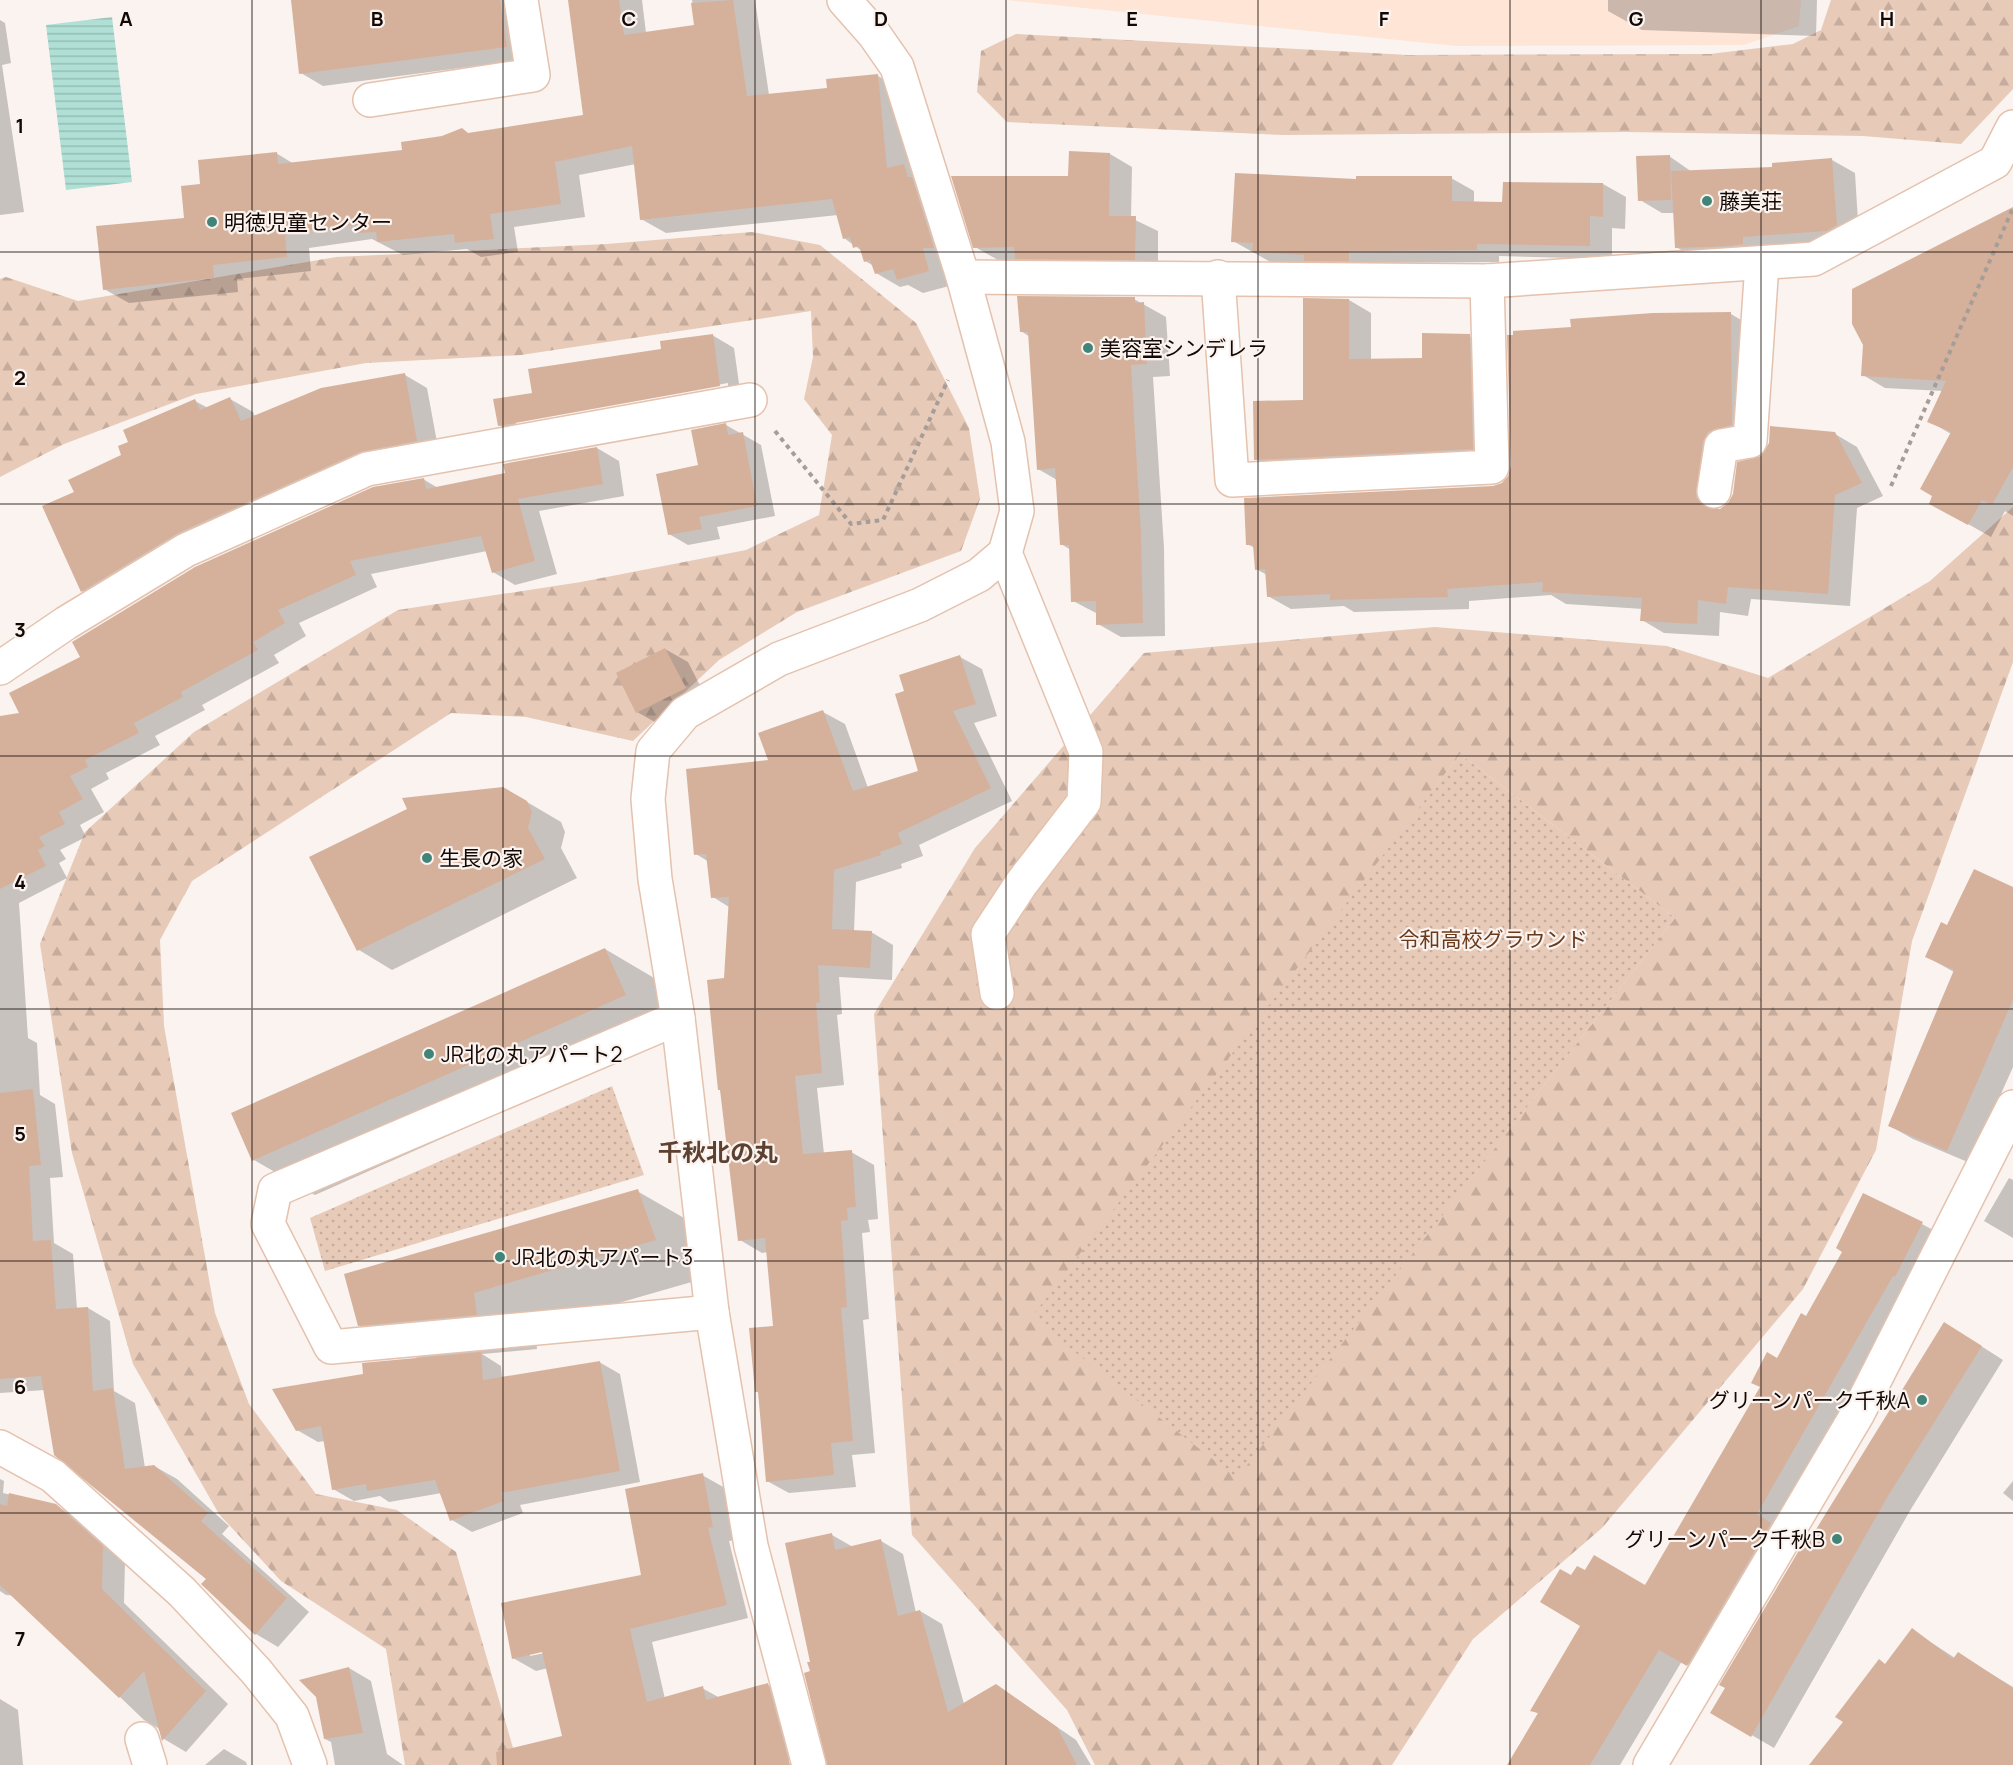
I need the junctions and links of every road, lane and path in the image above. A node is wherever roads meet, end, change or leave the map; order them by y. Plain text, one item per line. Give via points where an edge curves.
1 (521, 0) edge
2 (844, 0) edge
3 (370, 100) dead end
4 (2013, 127) edge
5 (2013, 208) edge
6 (1762, 263) junction
7 (1218, 277) junction
8 (963, 278) junction
9 (1488, 281) junction
10 (949, 379) dead end
11 (750, 400) joint
12 (1891, 486) dead end
13 (1714, 491) dead end
14 (1005, 553) junction
15 (0, 668) edge
16 (998, 993) dead end
17 (678, 1018) junction
18 (2013, 1107) edge
19 (712, 1312) junction
20 (0, 1447) edge
21 (310, 1765) edge
22 (809, 1765) edge
23 (1650, 1765) edge

1 - 3 street via 533,75
2 - 8 street via 897,67
4 - 6 street via 1995,162 1814,259
5 - 12 path
6 - 9 street
6 - 13 street via 1750,441 1721,447
7 - 8 street
7 - 9 street
7 - 9 street via 1232,480 1492,467
8 - 14 street via 1008,442 1017,511
10 - 11 path via 883,520 851,524
11 - 15 street via 367,469 186,550
14 - 16 street via 1086,752 1084,802 988,934
14 - 17 street via 980,574 920,605 779,659 728,686 685,713 653,751 648,799 655,879
17 - 19 street
17 - 19 street via 275,1190 268,1224 331,1347
18 - 23 street via 1858,1413
19 - 22 street via 751,1545
20 - 21 street via 53,1476 182,1592 292,1716

